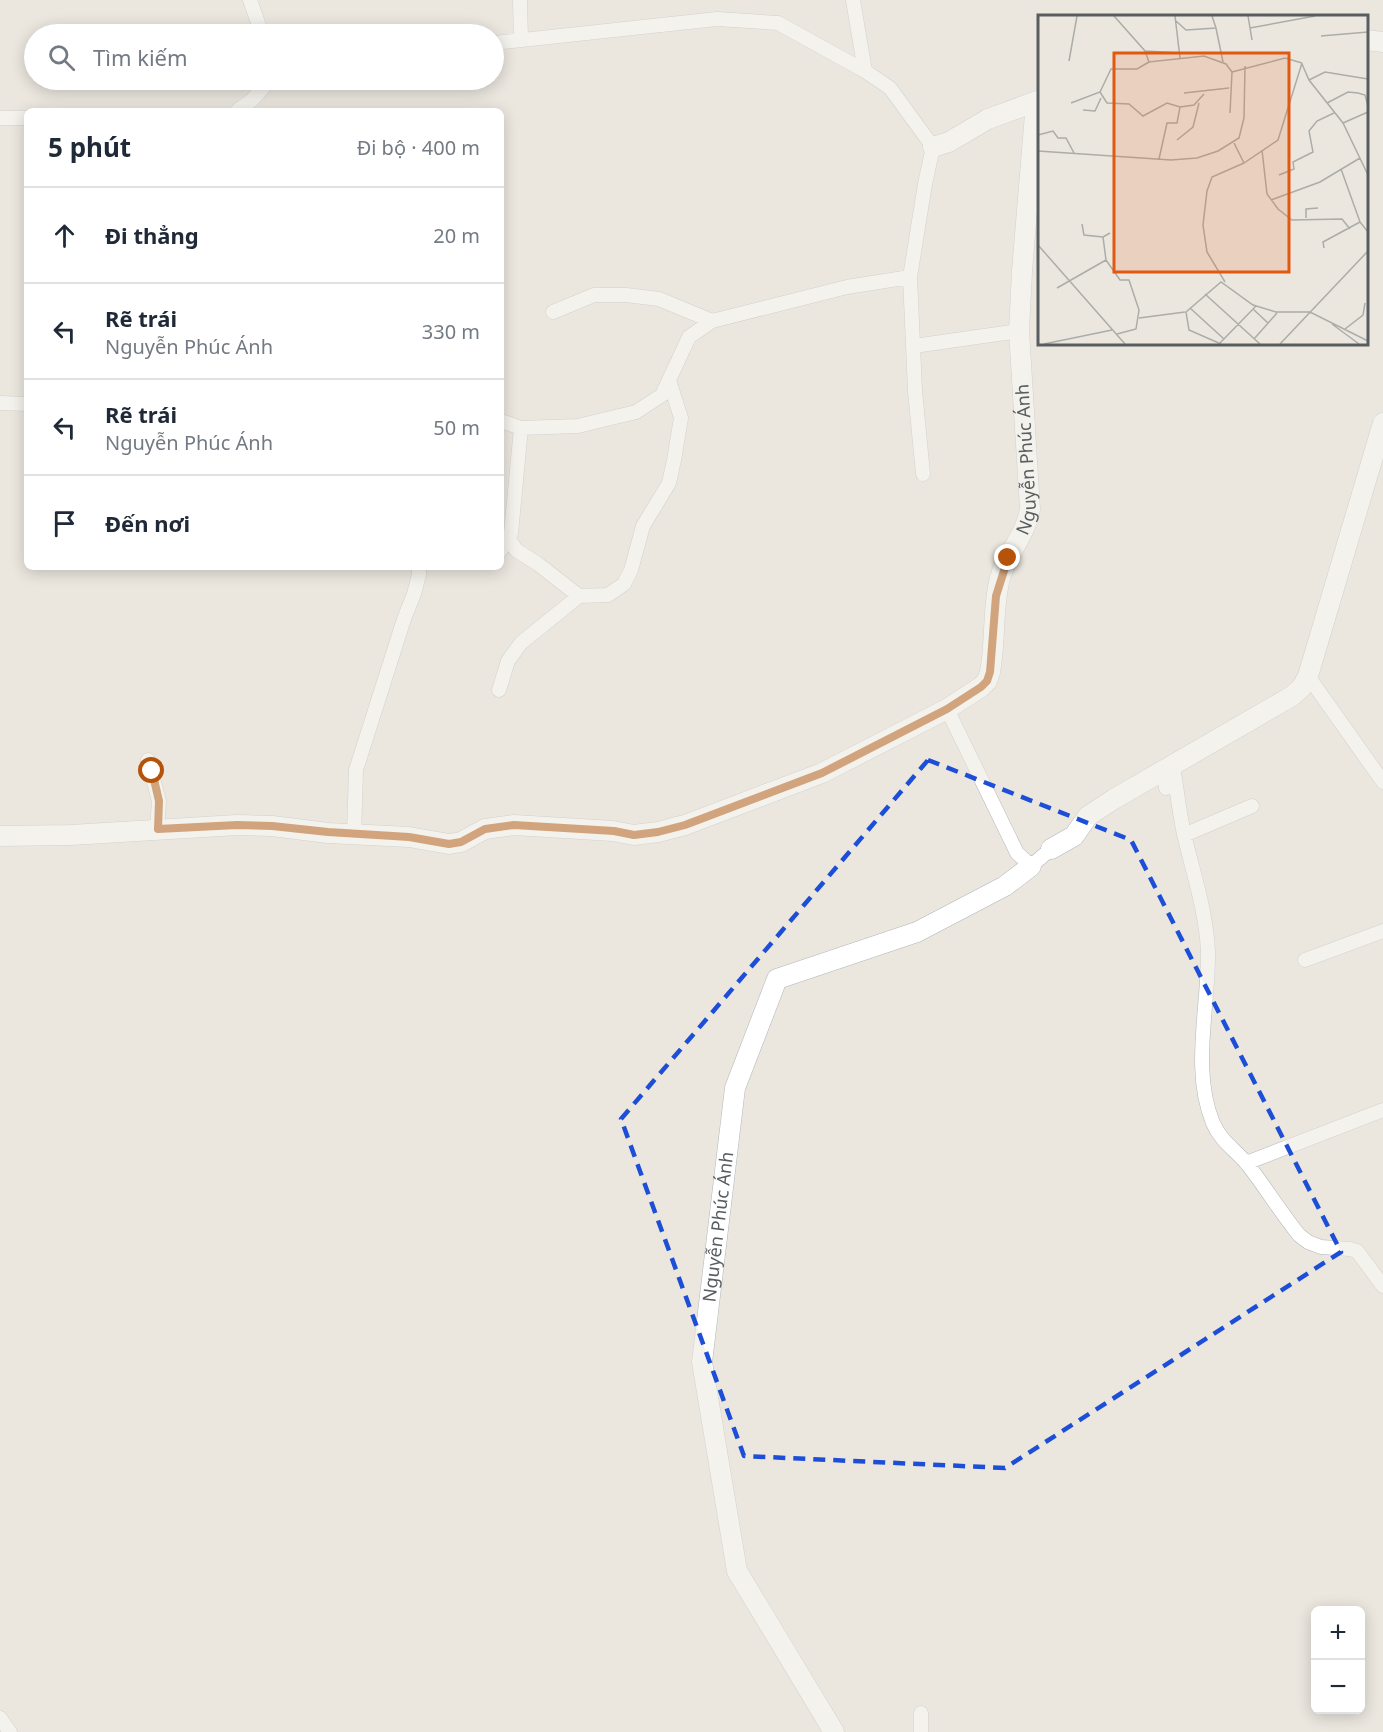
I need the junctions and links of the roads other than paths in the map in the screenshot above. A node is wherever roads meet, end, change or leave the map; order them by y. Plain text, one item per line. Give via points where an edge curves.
1 (250, 0) edge
2 (519, 0) edge
3 (853, 0) edge
4 (258, 24) edge
5 (520, 40) junction
6 (1368, 40) edge
7 (504, 42) edge
8 (1383, 42) edge
9 (865, 71) junction
10 (261, 90) edge
11 (1038, 101) edge
12 (241, 108) edge
13 (0, 118) edge
14 (24, 118) edge
15 (933, 147) junction
16 (910, 278) junction
17 (553, 312) dead end
18 (712, 321) junction
19 (1019, 331) junction
20 (914, 346) junction
21 (669, 380) junction
22 (0, 403) edge
23 (24, 404) edge
24 (504, 422) edge
25 (1383, 423) edge
26 (520, 428) junction
27 (922, 474) dead end
28 (505, 544) edge
29 (419, 570) edge
30 (579, 596) junction
31 (1308, 676) junction
32 (499, 690) dead end
33 (947, 709) junction
34 (148, 760) dead end
35 (1173, 766) junction
36 (1383, 782) edge
37 (1252, 806) dead end
38 (158, 829) junction
39 (354, 835) junction
40 (1184, 835) junction
41 (0, 836) edge
42 (1051, 849) joint
43 (1031, 866) junction
44 (1383, 931) edge
45 (1305, 960) dead end
46 (1383, 1110) edge
47 (1246, 1163) junction
48 (1383, 1286) edge
49 (921, 1713) dead end
50 (0, 1718) edge
51 (10, 1732) edge
52 (834, 1732) edge
53 (921, 1732) edge

1 - 4 street
2 - 5 street
3 - 9 street
5 - 7 street
5 - 9 street via 717,19 778,23
6 - 8 street
9 - 15 street via 890,88
10 - 12 street
11 - 15 street, Nguyễn Phúc Ánh via 988,119
11 - 19 street, Nguyễn Phúc Ánh
13 - 14 street
15 - 16 street
16 - 18 street via 847,287
16 - 20 street
17 - 18 street via 594,295 626,295 659,299
18 - 21 street via 689,337
19 - 20 street
19 - 33 street, Nguyễn Phúc Ánh via 1029,520 1001,575 987,681
20 - 27 street
21 - 26 street via 662,395 636,412 578,426
21 - 30 street via 681,418 669,483 643,526 624,584 608,595
22 - 23 street
24 - 26 street
25 - 31 street
26 - 28 street via 511,533
28 - 30 street
29 - 39 street via 356,770
30 - 32 street via 521,643 508,661
31 - 35 street via 1292,696
31 - 36 street
33 - 39 street, Nguyễn Phúc Ánh via 822,773 658,832 634,835 514,825 485,829 449,844 409,837
33 - 43 street via 1017,853
34 - 38 street via 159,801
35 - 40 street
35 - 42 street via 1088,816 1074,836
37 - 40 street
38 - 39 street, Nguyễn Phúc Ánh via 272,826
38 - 41 street, Nguyễn Phúc Ánh
40 - 47 street via 1202,904 1208,952 1205,1095 1221,1138
42 - 43 street
43 - 52 street, Nguyễn Phúc Ánh via 1005,886 917,932 777,979 735,1088 702,1362 737,1571
44 - 45 street
46 - 47 street
47 - 48 street via 1299,1235 1321,1247 1357,1251
49 - 53 street
50 - 51 street

